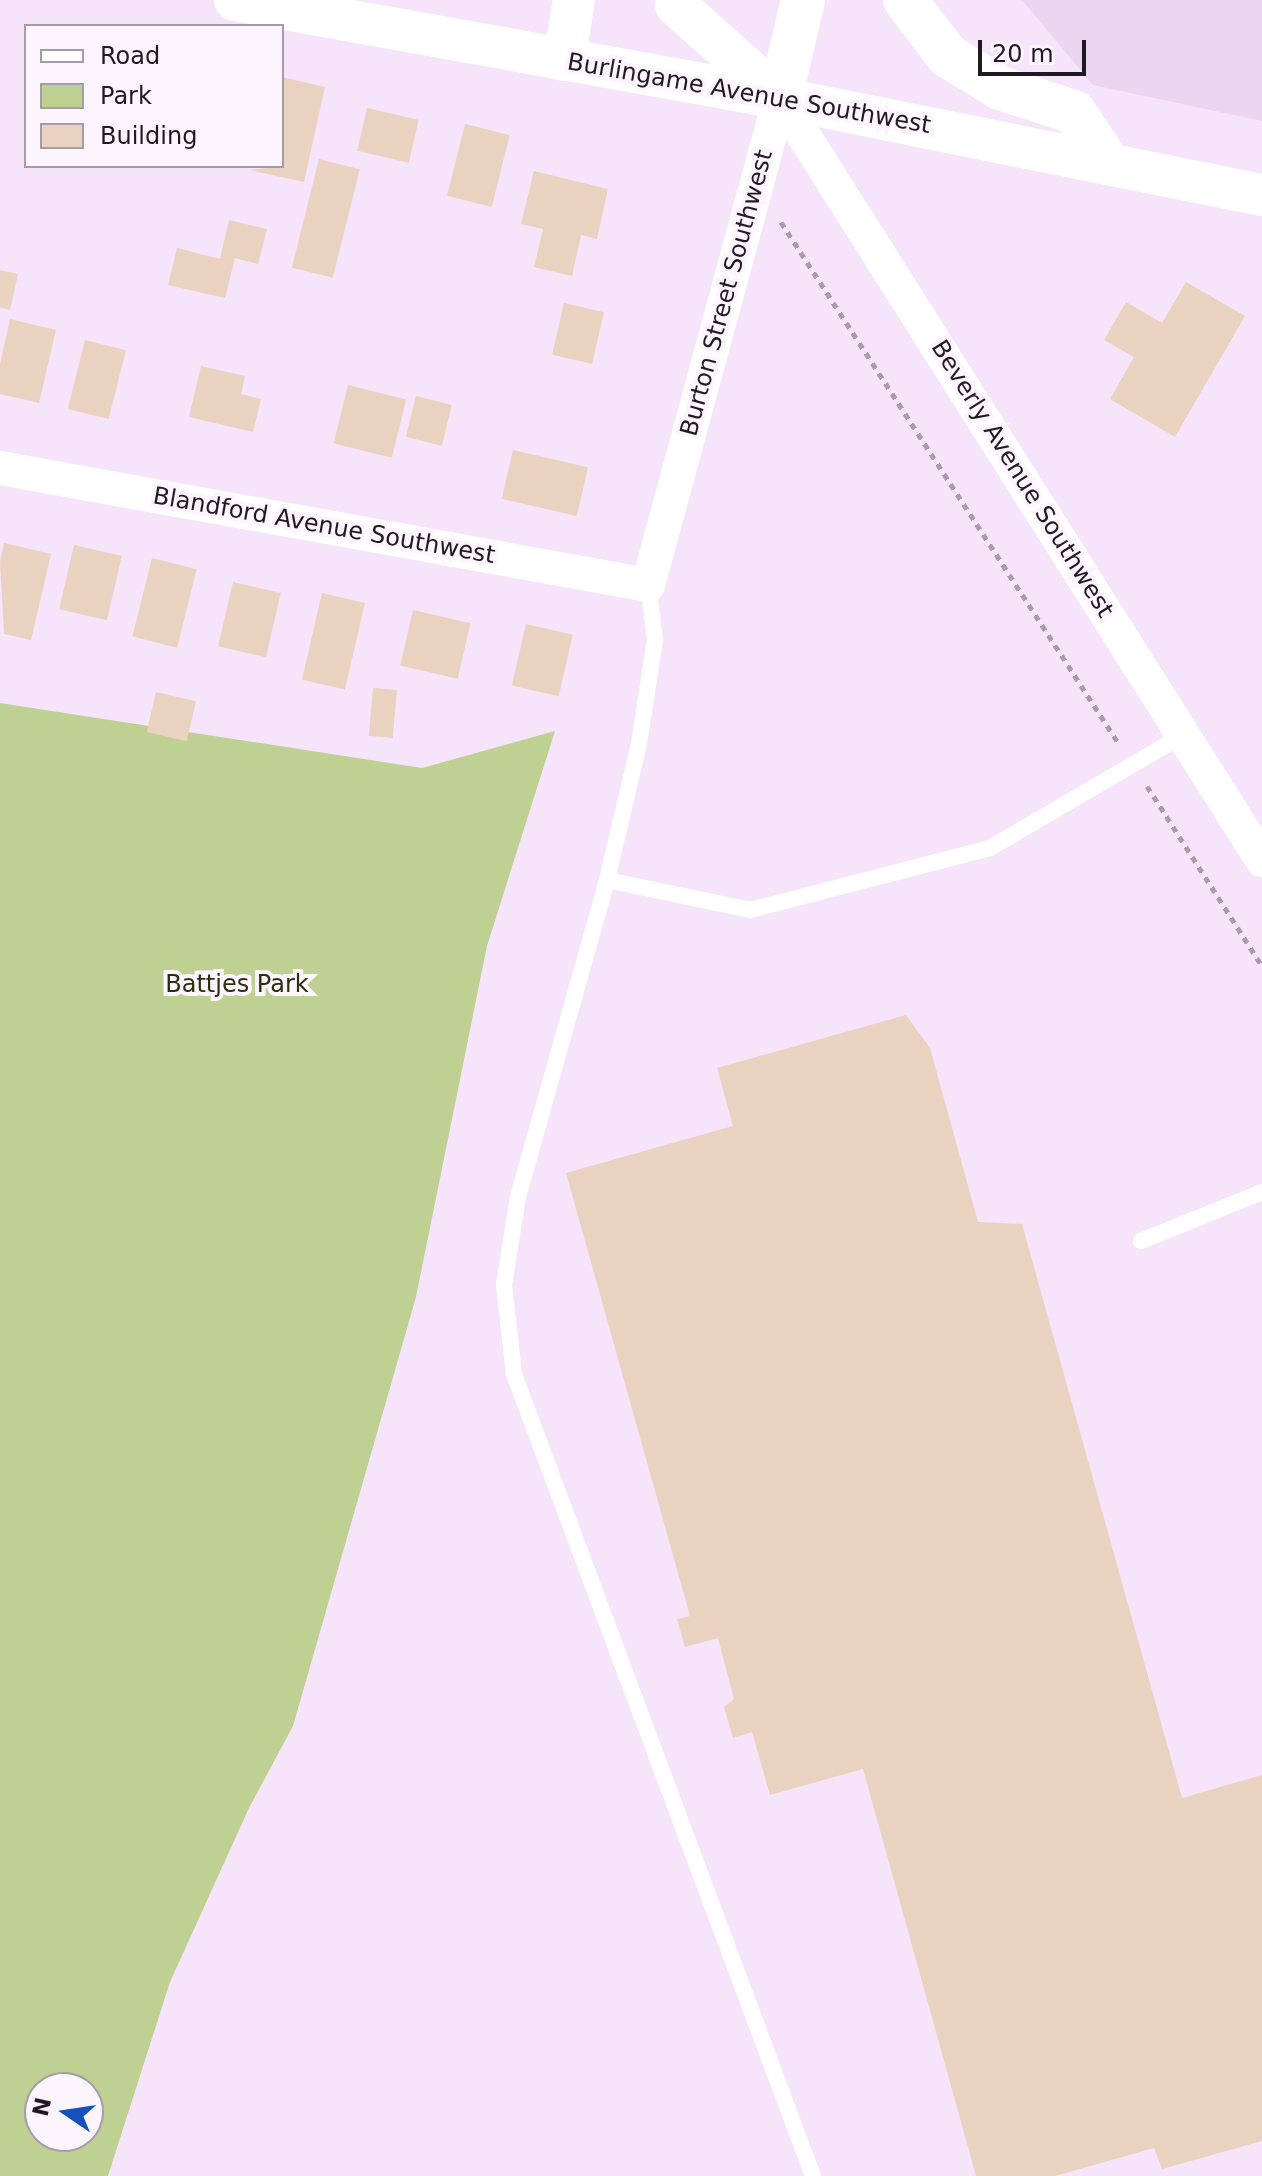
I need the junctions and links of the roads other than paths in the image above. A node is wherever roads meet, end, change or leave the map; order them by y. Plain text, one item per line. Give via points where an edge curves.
1 (235, 0) edge
2 (574, 0) edge
3 (803, 0) edge
4 (905, 0) edge
5 (676, 3) edge
6 (564, 60) junction
7 (663, 79) junction
8 (780, 98) junction
9 (1108, 163) junction
10 (1262, 195) edge
11 (0, 468) edge
12 (648, 585) junction
13 (1183, 735) junction
14 (1260, 851) edge
15 (607, 880) junction
16 (1262, 1192) edge
17 (1141, 1241) dead end
18 (813, 2176) edge

1 - 6 street, Burlingame Avenue Southwest
2 - 6 street
3 - 8 main road, Burton Street Southwest
4 - 9 main road via 948,56 1000,88 1074,112
5 - 7 street
5 - 8 street
6 - 7 street, Burlingame Avenue Southwest
7 - 8 street, Burlingame Avenue Southwest
8 - 9 street, Burlingame Avenue Southwest
8 - 12 street, Burton Street Southwest
8 - 13 street, Beverly Avenue Southwest
9 - 10 street, Burlingame Avenue Southwest
11 - 12 street, Blandford Avenue Southwest
12 - 15 lane via 655,639 639,744
13 - 14 street, Beverly Avenue Southwest
13 - 15 lane via 990,848 750,910
15 - 18 lane via 518,1197 504,1285 514,1374
16 - 17 lane

